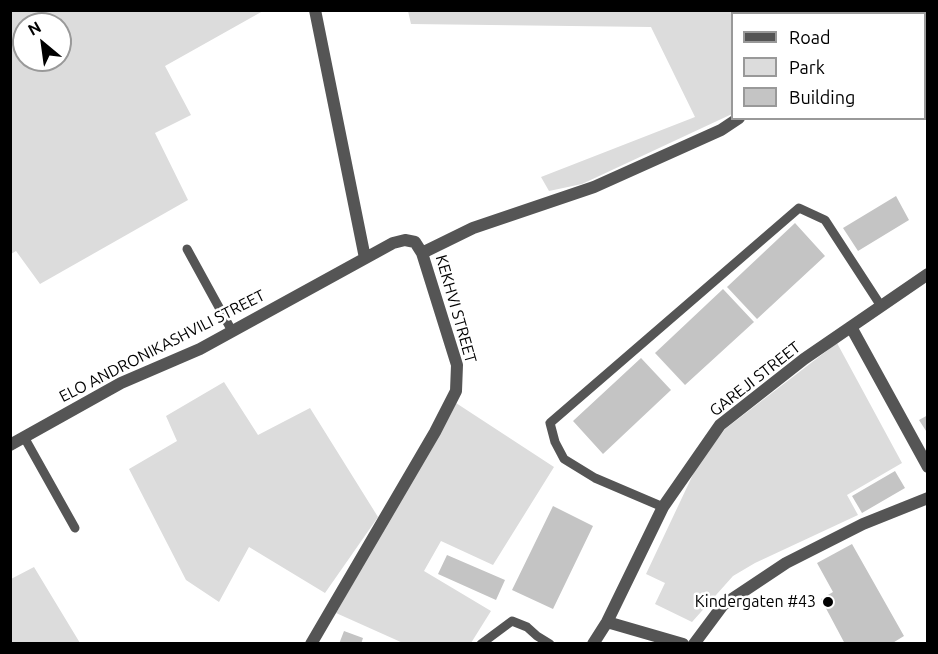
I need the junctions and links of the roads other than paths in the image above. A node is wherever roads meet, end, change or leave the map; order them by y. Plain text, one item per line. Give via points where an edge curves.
1 (315, 10) edge
2 (736, 120) edge
3 (187, 249) dead end
4 (422, 253) junction
5 (365, 258) junction
6 (927, 274) edge
7 (881, 306) junction
8 (851, 327) junction
9 (232, 331) junction
10 (24, 437) junction
11 (10, 445) edge
12 (927, 467) edge
13 (927, 498) edge
14 (663, 507) junction
15 (75, 528) dead end
16 (607, 622) junction
17 (311, 644) edge
18 (482, 644) edge
19 (550, 644) edge
20 (593, 644) edge
21 (683, 644) edge
22 (694, 644) edge

1 - 5 street
2 - 4 street, KEKHVI STREET via 722,130 594,186 473,228
3 - 9 lane
4 - 5 street, ELO ANDRONIKASHVILI STREET via 415,242 405,240
4 - 17 street, KEKHVI STREET via 457,365 456,391
5 - 9 street, ELO ANDRONIKASHVILI STREET
6 - 7 street, GAREJI STREET
7 - 8 street, GAREJI STREET
7 - 14 lane via 825,220 799,208 550,423 564,459 595,478
8 - 12 street
8 - 14 street, GAREJI STREET via 720,425
9 - 10 street, ELO ANDRONIKASHVILI STREET via 121,383
10 - 11 street, ELO ANDRONIKASHVILI STREET
10 - 15 lane
13 - 22 street via 863,524 786,563 723,605
14 - 16 street, GAREJI STREET
16 - 20 street, GAREJI STREET
16 - 21 street
18 - 19 lane via 512,621

